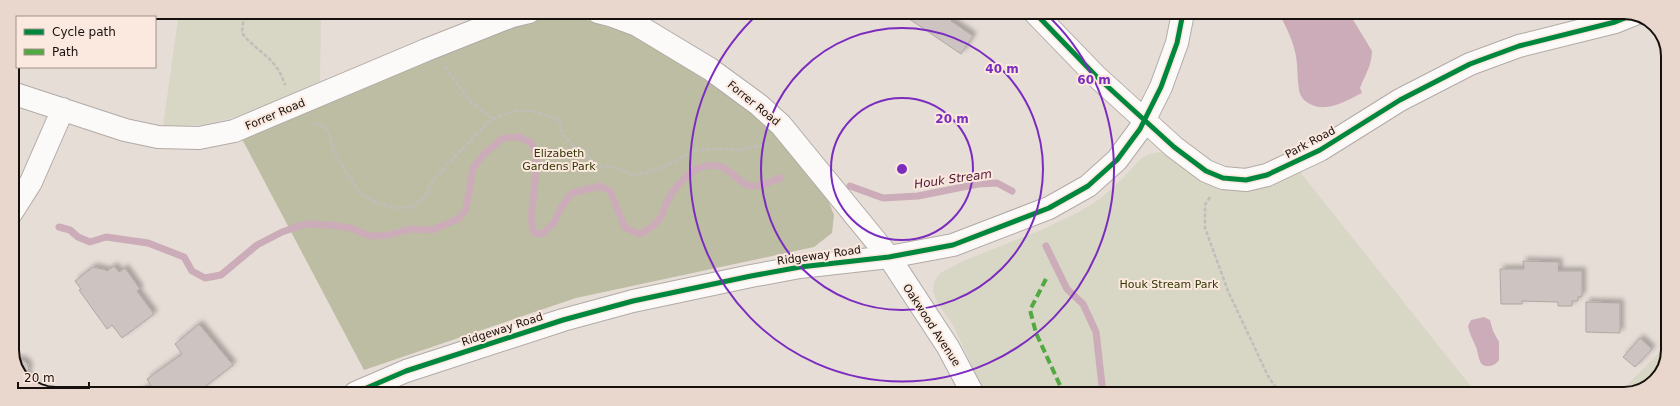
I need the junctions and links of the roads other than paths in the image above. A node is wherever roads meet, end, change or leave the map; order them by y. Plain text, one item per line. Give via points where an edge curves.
1 (504, 19) edge
2 (621, 19) edge
3 (1041, 19) edge
4 (1182, 19) edge
5 (1622, 19) edge
6 (19, 95) edge
7 (63, 109) junction
8 (1145, 120) junction
9 (19, 201) edge
10 (889, 257) junction
11 (369, 387) edge
12 (969, 387) edge

1 - 7 street, Forrer Road via 234,131 199,138 158,137 125,130
2 - 10 street, Forrer Road via 637,25 710,69 759,105 793,139
3 - 8 street, Park Road via 1096,76
4 - 8 street, Ridgeway Road via 1177,43
5 - 8 street, Park Road via 1519,46 1470,64 1400,100 1320,150 1267,175 1246,180 1223,178 1206,171 1174,147
6 - 7 street, Forrer Road
7 - 9 street via 31,182
8 - 10 street, Ridgeway Road via 1140,130 1111,165 1088,186 1049,208 953,245
10 - 11 street, Ridgeway Road via 800,267 633,301 563,320 406,371
10 - 12 street, Oakwood Avenue via 948,347

